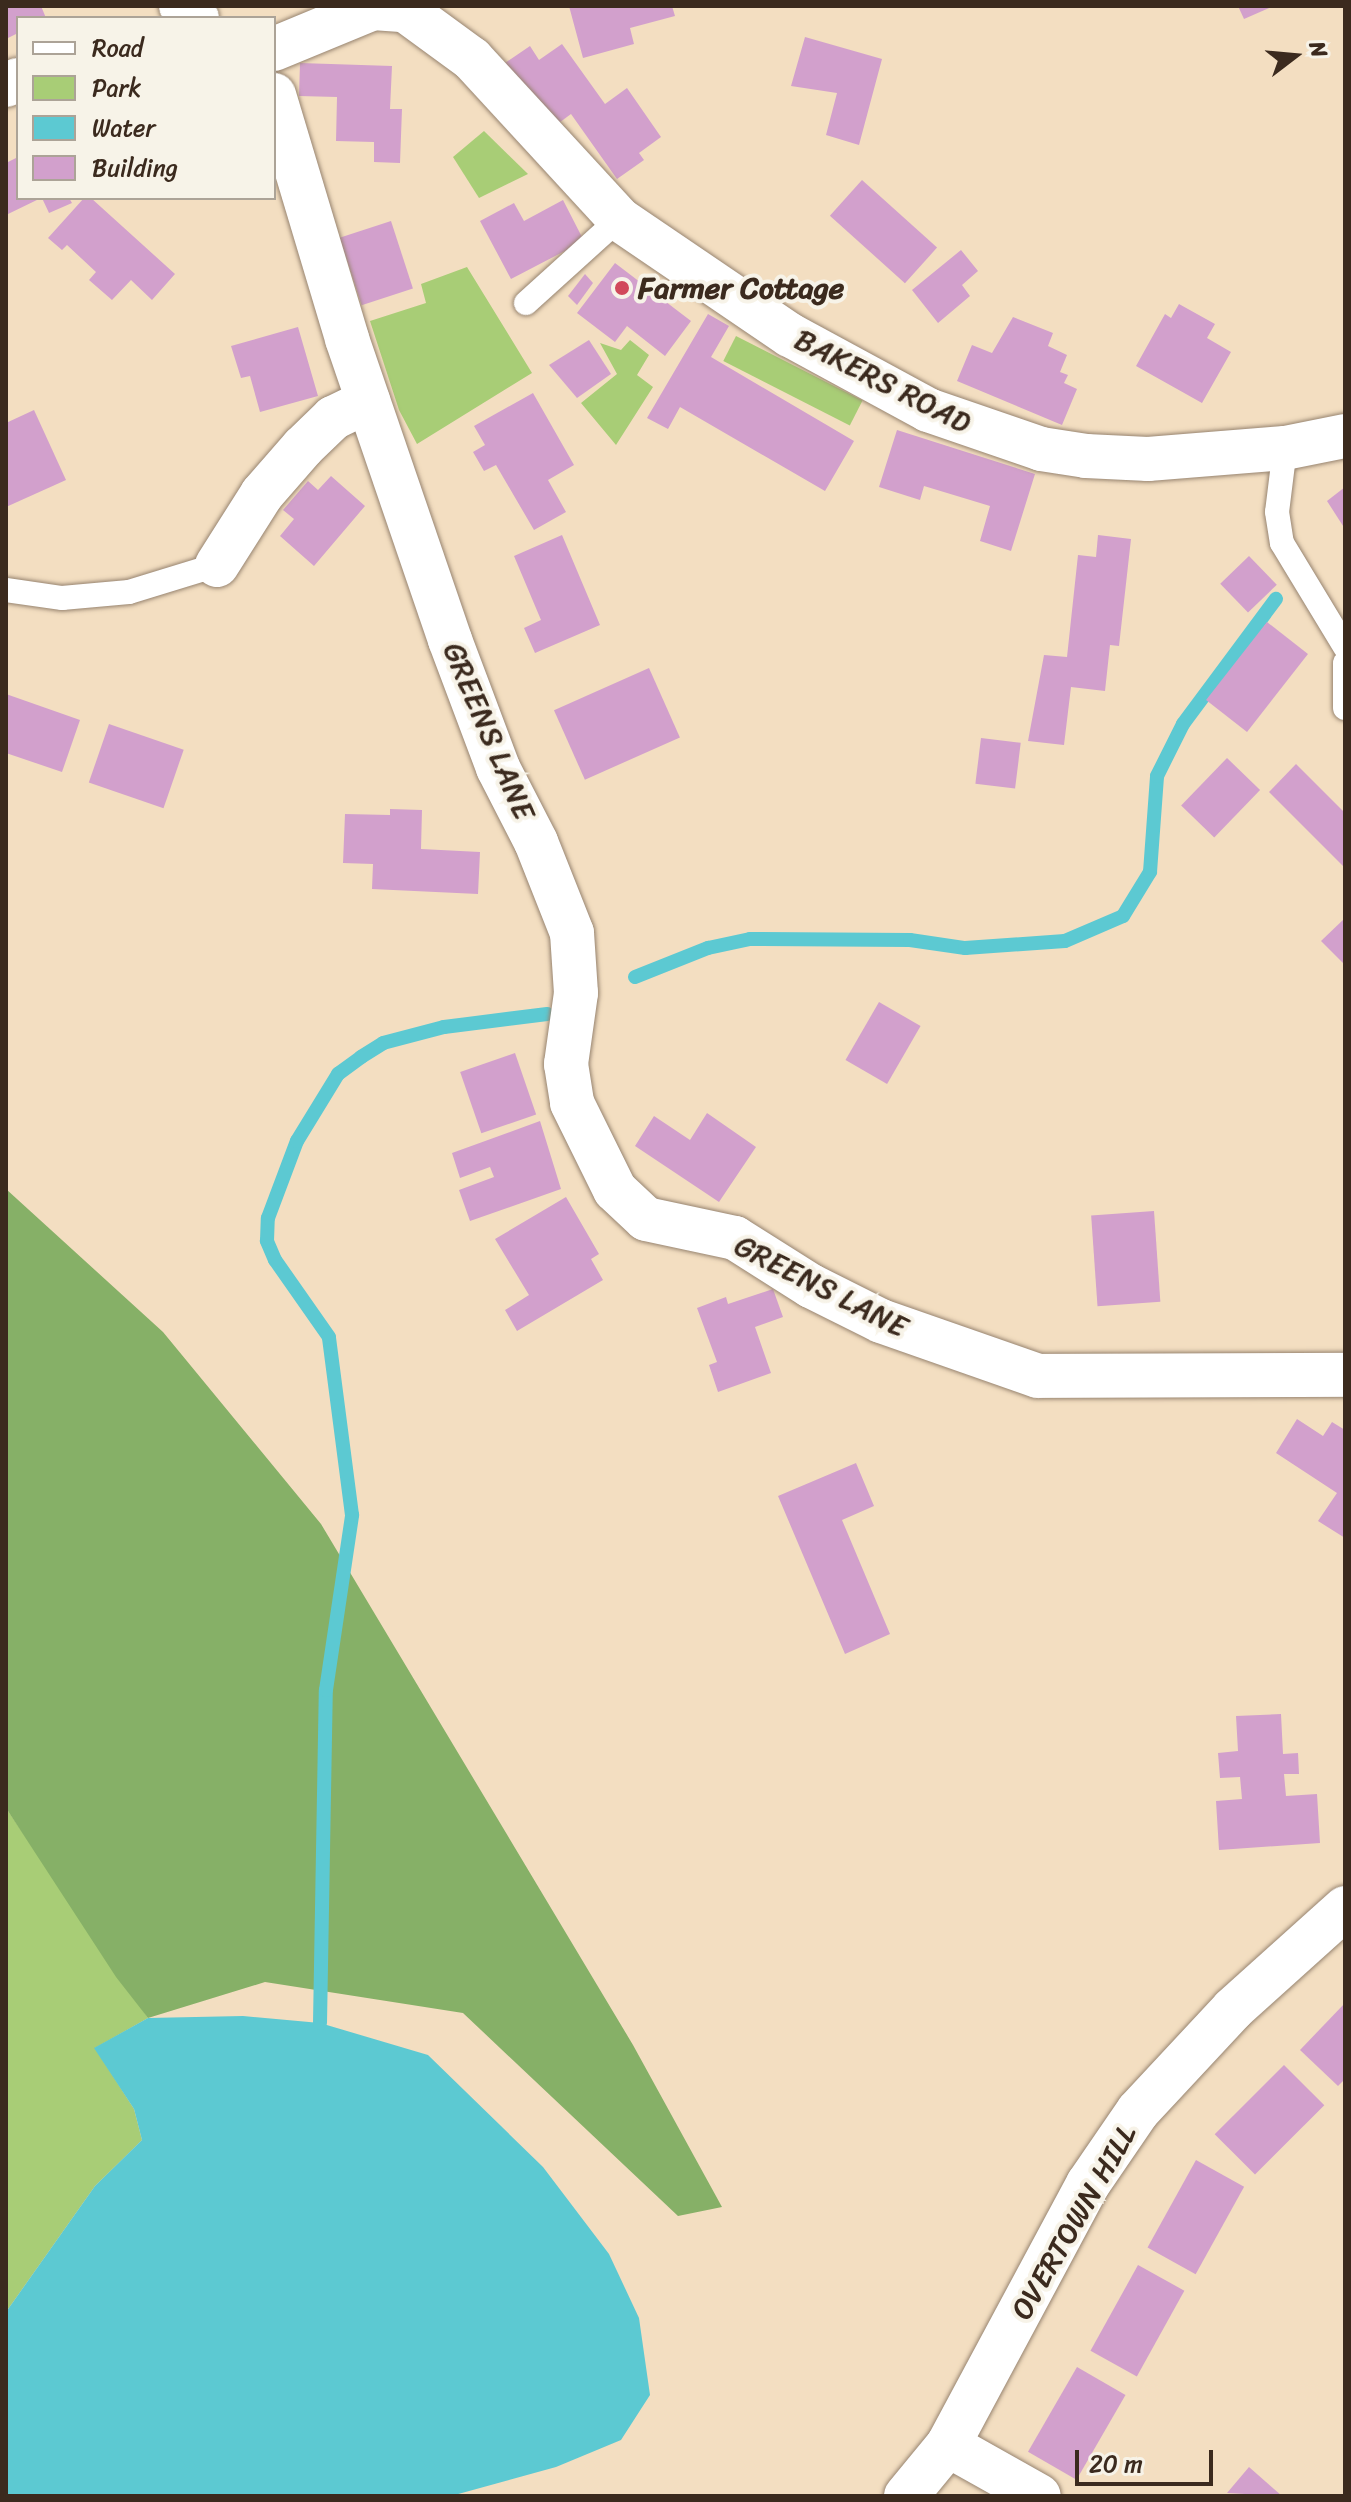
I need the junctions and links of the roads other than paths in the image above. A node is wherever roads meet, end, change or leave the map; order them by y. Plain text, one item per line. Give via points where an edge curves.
1 (416, 11) edge
2 (276, 48) edge
3 (276, 102) edge
4 (619, 219) junction
5 (526, 303) dead end
6 (368, 401) junction
7 (1345, 436) edge
8 (1285, 448) junction
9 (217, 565) joint
10 (6, 590) edge
11 (1345, 647) edge
12 (1345, 663) edge
13 (1345, 708) edge
14 (1345, 1375) edge
15 (1345, 1908) edge
16 (948, 2445) junction
17 (906, 2496) edge
18 (1039, 2496) edge

1 - 2 street via 373,8
1 - 4 street, BAKERS ROAD via 472,59
3 - 6 street, GREENS LANE
4 - 5 lane
4 - 8 street, BAKERS ROAD via 790,335 928,410 987,433 1041,449 1148,459
6 - 9 street via 333,418 303,447 262,494
6 - 14 street, GREENS LANE via 498,768 536,842 572,933 576,993 566,1064 572,1103 615,1190 646,1219 735,1238 811,1286 881,1321 1038,1376
7 - 8 street, BAKERS ROAD
8 - 11 lane via 1277,512 1282,543
9 - 10 lane via 129,592 62,598
12 - 13 lane
15 - 16 street, OVERTOWN HILL via 1233,2009 1138,2111 1088,2184
16 - 17 street, OVERTOWN HILL
16 - 18 street

